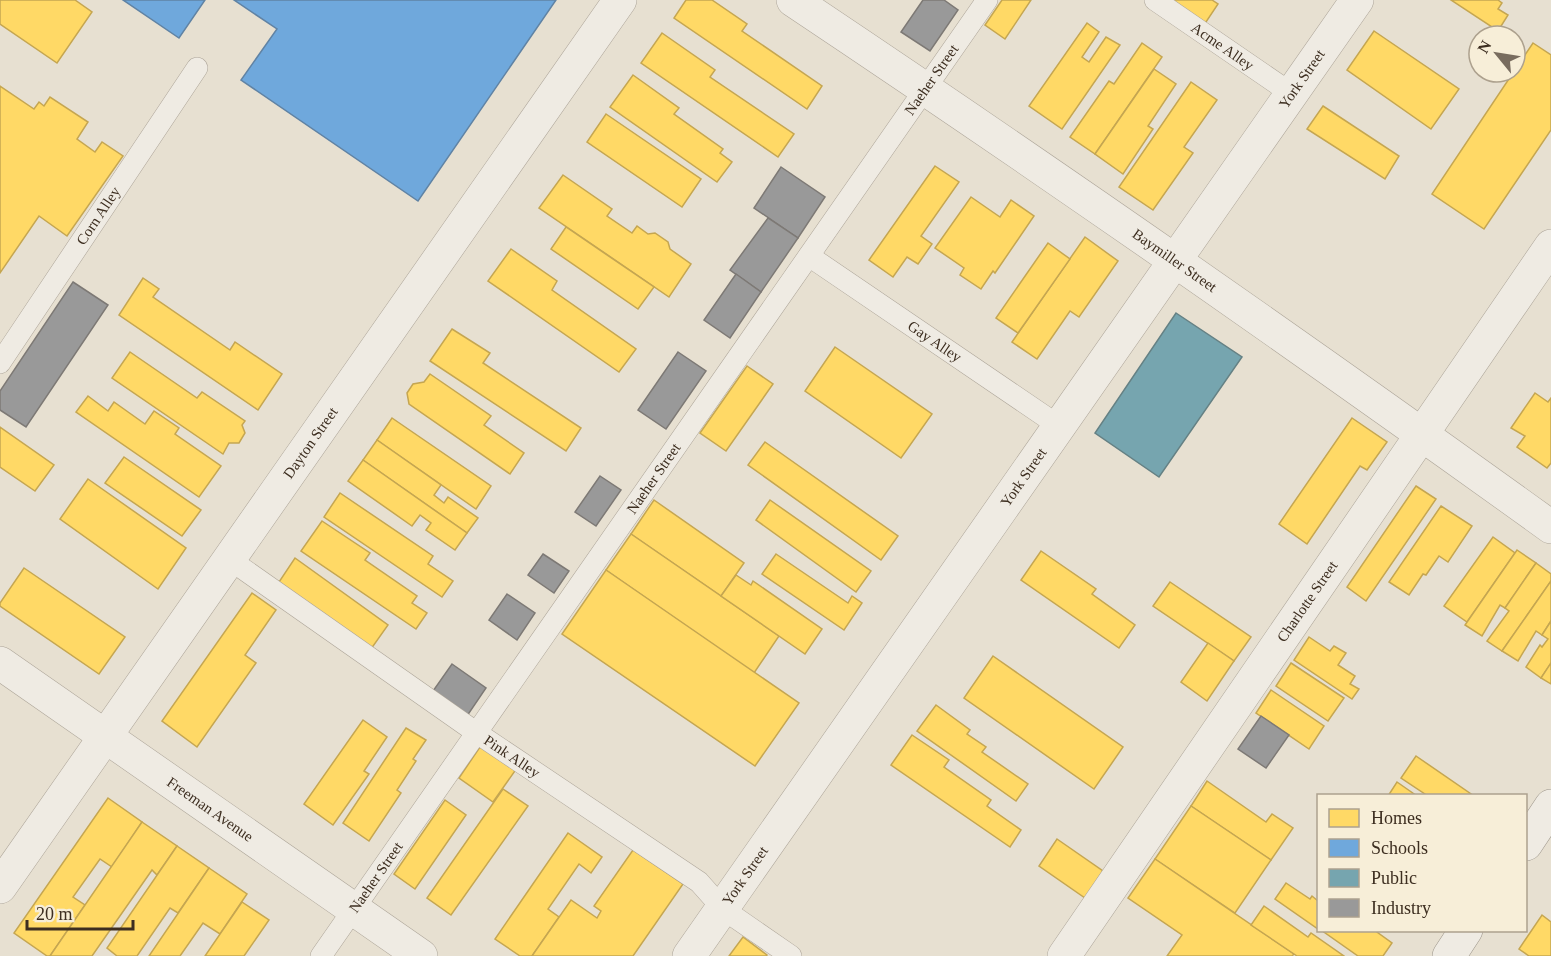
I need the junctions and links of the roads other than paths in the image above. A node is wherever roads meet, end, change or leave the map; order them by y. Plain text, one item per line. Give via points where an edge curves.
1 (620, 0) edge
2 (793, 0) edge
3 (987, 0) edge
4 (1155, 0) edge
5 (1357, 0) edge
6 (197, 68) dead end
7 (926, 89) junction
8 (1292, 94) junction
9 (1551, 246) edge
10 (809, 256) junction
11 (1175, 262) junction
12 (0, 363) edge
13 (1059, 426) junction
14 (1422, 434) junction
15 (1551, 527) edge
16 (230, 559) junction
17 (0, 663) edge
18 (477, 733) junction
19 (107, 737) junction
20 (1551, 806) edge
21 (1527, 842) edge
22 (0, 888) edge
23 (354, 909) junction
24 (723, 909) junction
25 (1465, 932) edge
26 (321, 956) edge
27 (421, 956) edge
28 (689, 956) edge
29 (791, 956) edge
30 (1064, 956) edge
31 (1449, 956) edge

1 - 16 street, Dayton Street
2 - 7 street, Baymiller Street
3 - 7 lane, Naeher Street
4 - 8 lane, Acme Alley
5 - 8 street, York Street
6 - 12 lane, Corn Alley
7 - 10 lane, Naeher Street
7 - 11 street, Baymiller Street
8 - 11 street, York Street
9 - 14 street, Charlotte Street
10 - 13 lane, Gay Alley
10 - 18 lane, Naeher Street
11 - 13 street, York Street
11 - 14 street, Baymiller Street
13 - 24 street, York Street
14 - 15 street, Baymiller Street
14 - 30 street, Charlotte Street
16 - 18 lane, Pink Alley
16 - 19 street, Dayton Street
17 - 19 street, Freeman Avenue
18 - 23 lane, Naeher Street
18 - 24 lane, Pink Alley via 699,882
19 - 22 street, Dayton Street
19 - 23 street, Freeman Avenue
20 - 21 street
23 - 26 lane, Naeher Street
23 - 27 street, Freeman Avenue
24 - 28 street, York Street
24 - 29 lane, Pink Alley
25 - 31 street

